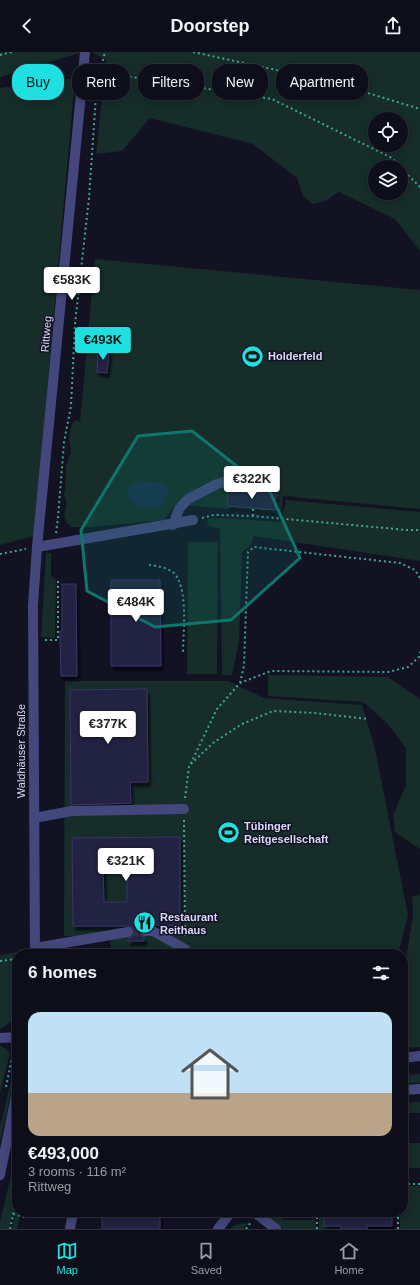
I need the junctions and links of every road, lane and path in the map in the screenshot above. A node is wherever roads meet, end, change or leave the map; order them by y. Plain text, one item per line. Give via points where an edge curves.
1 (12, 52) edge
2 (85, 52) edge
3 (105, 52) edge
4 (192, 52) edge
5 (0, 55) edge
6 (102, 64) edge
7 (130, 77) edge
8 (96, 100) edge
9 (420, 109) edge
10 (394, 160) edge
11 (408, 175) edge
12 (420, 187) edge
13 (266, 483) dead end
14 (253, 508) dead end
15 (253, 516) junction
16 (193, 520) joint
17 (173, 525) junction
18 (420, 530) edge
19 (54, 544) junction
20 (37, 547) junction
21 (0, 554) edge
22 (149, 565) dead end
23 (420, 578) edge
24 (58, 580) dead end
25 (39, 640) dead end
26 (420, 652) edge
27 (183, 654) dead end
28 (368, 719) dead end
29 (189, 767) dead end
30 (184, 809) dead end
31 (34, 818) junction
32 (145, 931) tunnel mouth
33 (128, 932) tunnel mouth
34 (35, 949) edge
35 (45, 949) edge
36 (185, 949) dead end
37 (12, 960) edge
38 (0, 961) edge
39 (12, 1037) edge
40 (0, 1038) edge
41 (420, 1056) edge
42 (408, 1057) edge
43 (12, 1059) edge
44 (420, 1089) edge
45 (5, 1090) dead end
46 (408, 1090) edge
47 (12, 1116) edge
48 (0, 1175) edge
49 (408, 1184) edge
50 (420, 1184) edge
51 (12, 1217) edge
52 (72, 1217) edge
53 (227, 1217) edge
54 (260, 1217) edge
55 (316, 1217) edge
56 (398, 1217) edge
57 (10, 1229) edge
58 (70, 1229) edge
59 (218, 1229) edge
60 (276, 1229) edge
61 (318, 1229) edge
62 (398, 1229) edge

1 - 5 path
2 - 20 street, Rittweg
3 - 6 path
4 - 9 path via 332,82
7 - 10 path via 272,99
8 - 19 path via 89,198 75,324 71,406 64,442
11 - 12 path
13 - 17 street via 227,481 217,484 188,499 179,509
14 - 15 path
15 - 16 path via 214,515
15 - 18 path
16 - 17 street
17 - 19 street
19 - 20 street
20 - 21 path
20 - 31 street, Waldhäuser Straße via 33,605
22 - 27 path via 163,567 176,576 183,604
23 - 26 path via 415,570 400,563 254,547 248,552 244,666 240,683 271,672 388,672 408,667 419,657
24 - 25 path via 58,640
28 - 29 path via 315,712 273,712 242,724 213,743
30 - 31 street via 72,811
31 - 34 street, Waldhäuser Straße
32 - 36 street via 153,931
33 - 35 street
37 - 38 path
39 - 40 street
41 - 42 street
43 - 45 path
44 - 46 street
47 - 48 street
49 - 50 path
51 - 57 path
52 - 58 street
53 - 59 street
54 - 60 street
55 - 61 path
56 - 62 path

